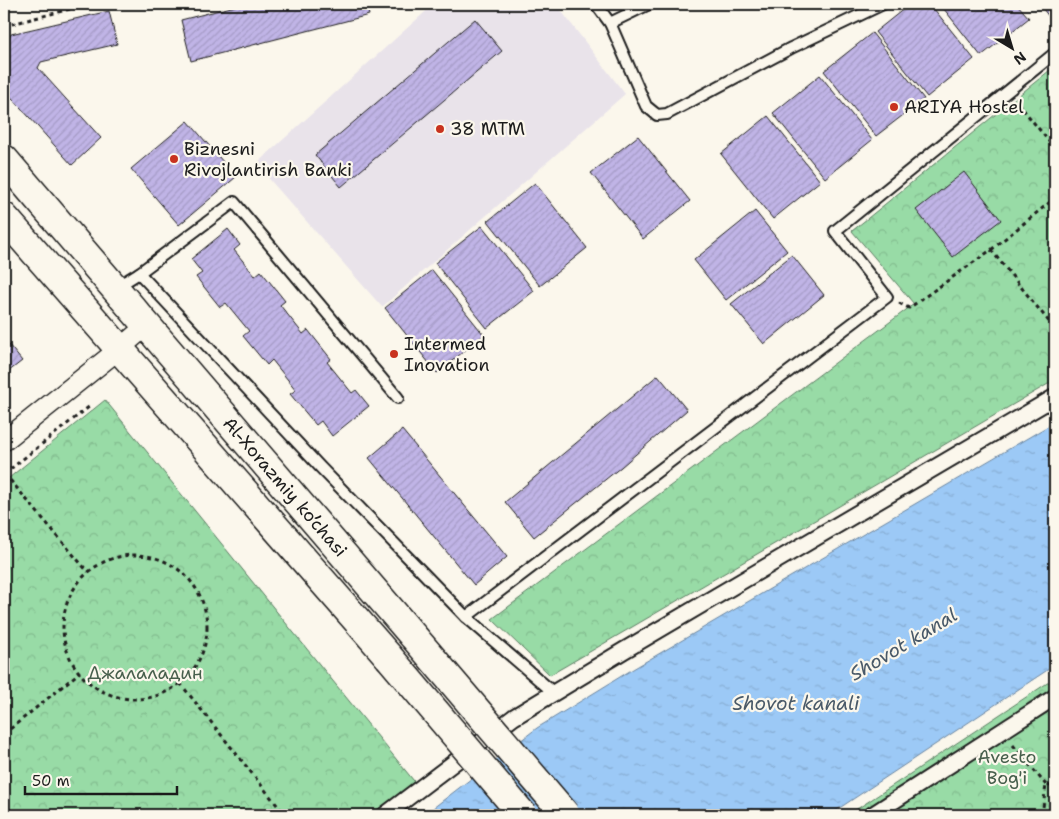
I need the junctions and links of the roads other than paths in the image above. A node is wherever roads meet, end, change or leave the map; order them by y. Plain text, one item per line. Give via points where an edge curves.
1 (596, 4) edge
2 (649, 4) edge
3 (883, 4) edge
4 (610, 23) junction
5 (1055, 54) edge
6 (4, 159) edge
7 (4, 217) edge
8 (139, 273) junction
9 (114, 289) junction
10 (146, 326) junction
11 (118, 350) junction
12 (1055, 397) edge
13 (398, 398) dead end
14 (4, 441) edge
15 (466, 617) junction
16 (554, 693) junction
17 (1055, 698) edge
18 (385, 815) edge
19 (523, 815) edge
20 (566, 815) edge
21 (872, 815) edge

1 - 4 lane
2 - 4 lane
3 - 4 lane via 791,48 667,114 657,115 646,106
5 - 15 lane via 836,231 887,297
6 - 9 main road, Al-Xorazmiy ko’chasi
7 - 11 main road, Al-Xorazmiy ko’chasi
8 - 9 lane
8 - 13 lane via 234,202
8 - 15 lane via 313,460
9 - 10 main road, Al-Xorazmiy ko’chasi
10 - 11 street
10 - 20 main road, Al-Xorazmiy ko’chasi, bridge
11 - 14 street
11 - 19 main road, Al-Xorazmiy ko’chasi, bridge via 389,657
12 - 16 street
15 - 16 lane
16 - 18 street via 514,717
17 - 21 street

